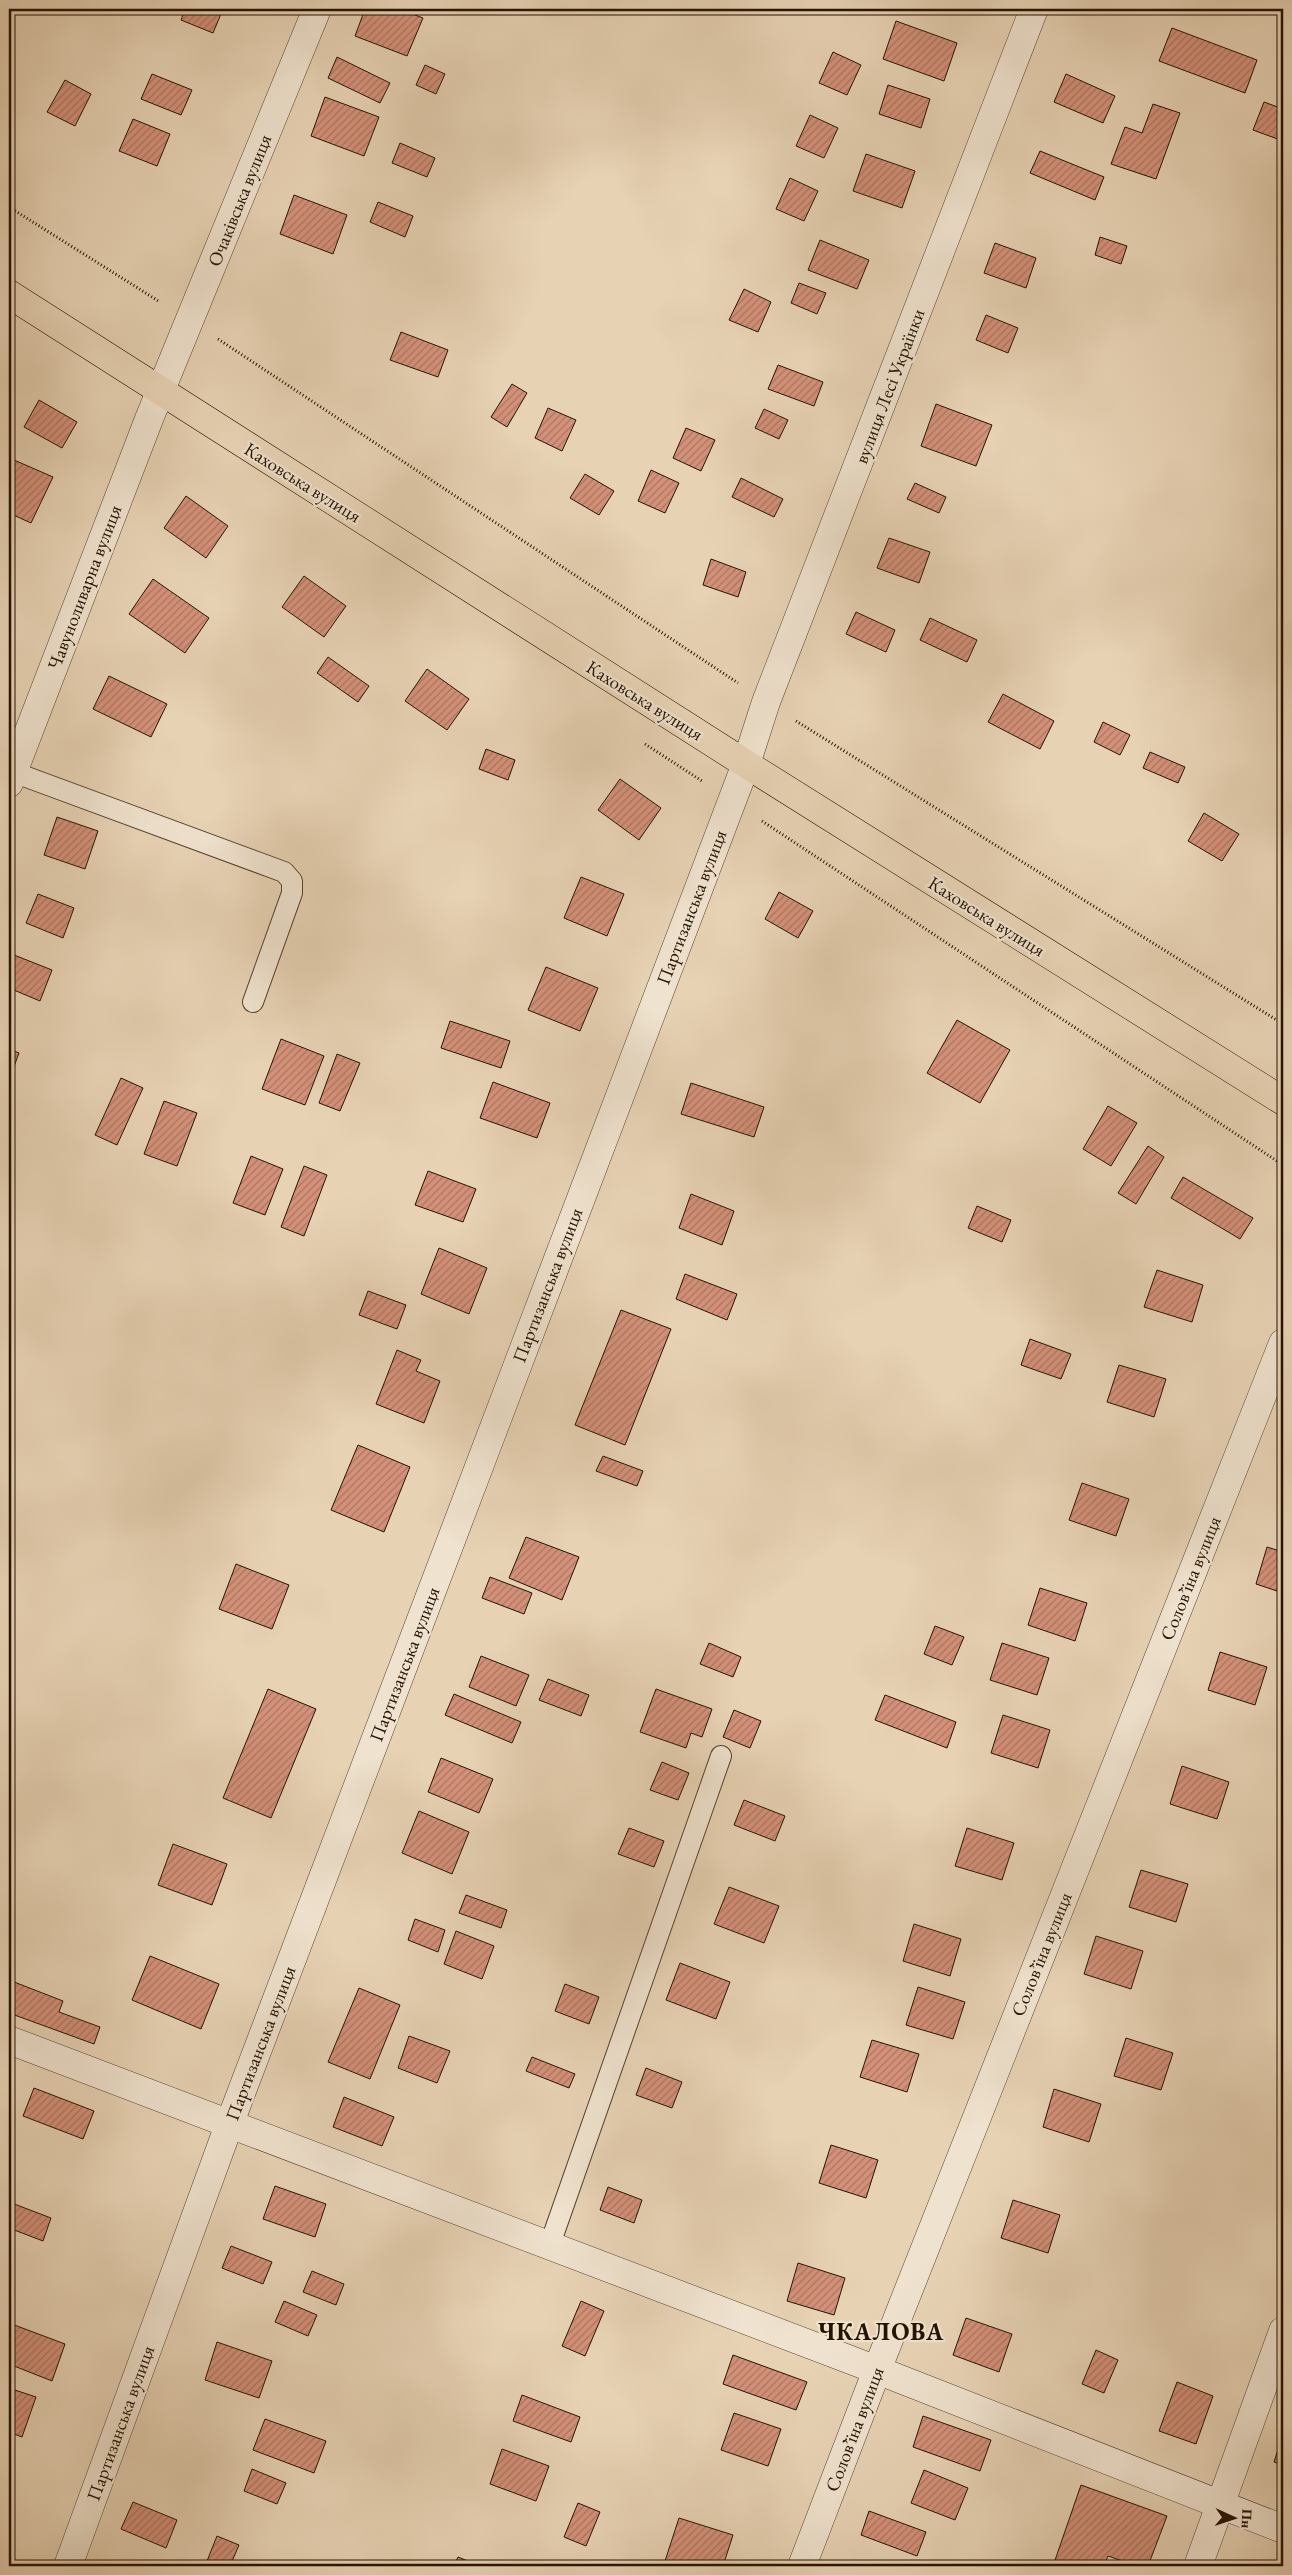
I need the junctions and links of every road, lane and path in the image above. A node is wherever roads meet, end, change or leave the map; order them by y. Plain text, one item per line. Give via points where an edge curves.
1 (316, 9) edge
2 (1034, 9) edge
3 (9, 207) edge
4 (9, 294) edge
5 (190, 320) junction
6 (160, 391) junction
7 (766, 702) junction
8 (640, 740) dead end
9 (746, 764) junction
10 (11, 778) edge
11 (731, 800) junction
12 (252, 1002) dead end
13 (1283, 1024) edge
14 (1283, 1101) edge
15 (1283, 1165) edge
16 (1283, 1344) edge
17 (721, 1756) dead end
18 (9, 2040) edge
19 (229, 2125) junction
20 (549, 2247) junction
21 (1283, 2331) edge
22 (877, 2370) junction
23 (1221, 2506) junction
24 (1283, 2529) edge
25 (68, 2566) edge
26 (802, 2566) edge
27 (1198, 2566) edge

1 - 5 street, Очаківська вулиця
2 - 7 street, вулиця Лесі Українки
3 - 5 path
4 - 6 main road, Каховська вулиця
5 - 6 street, Очаківська вулиця
5 - 7 path
6 - 9 main road, Каховська вулиця
6 - 10 street, Чавуноливарна вулиця
7 - 9 street, вулиця Лесі Українки
7 - 13 path
8 - 11 path
9 - 11 street, Партизанська вулиця
9 - 14 main road, Каховська вулиця
10 - 12 lane via 284,872 292,882 292,893
11 - 15 path
11 - 19 street, Партизанська вулиця
16 - 22 street, Соловʼїна вулиця
17 - 20 lane
18 - 19 street
19 - 20 street
19 - 25 street, Партизанська вулиця
20 - 22 street
21 - 23 street
22 - 23 street
22 - 26 street, Соловʼїна вулиця
23 - 24 street
23 - 27 street

